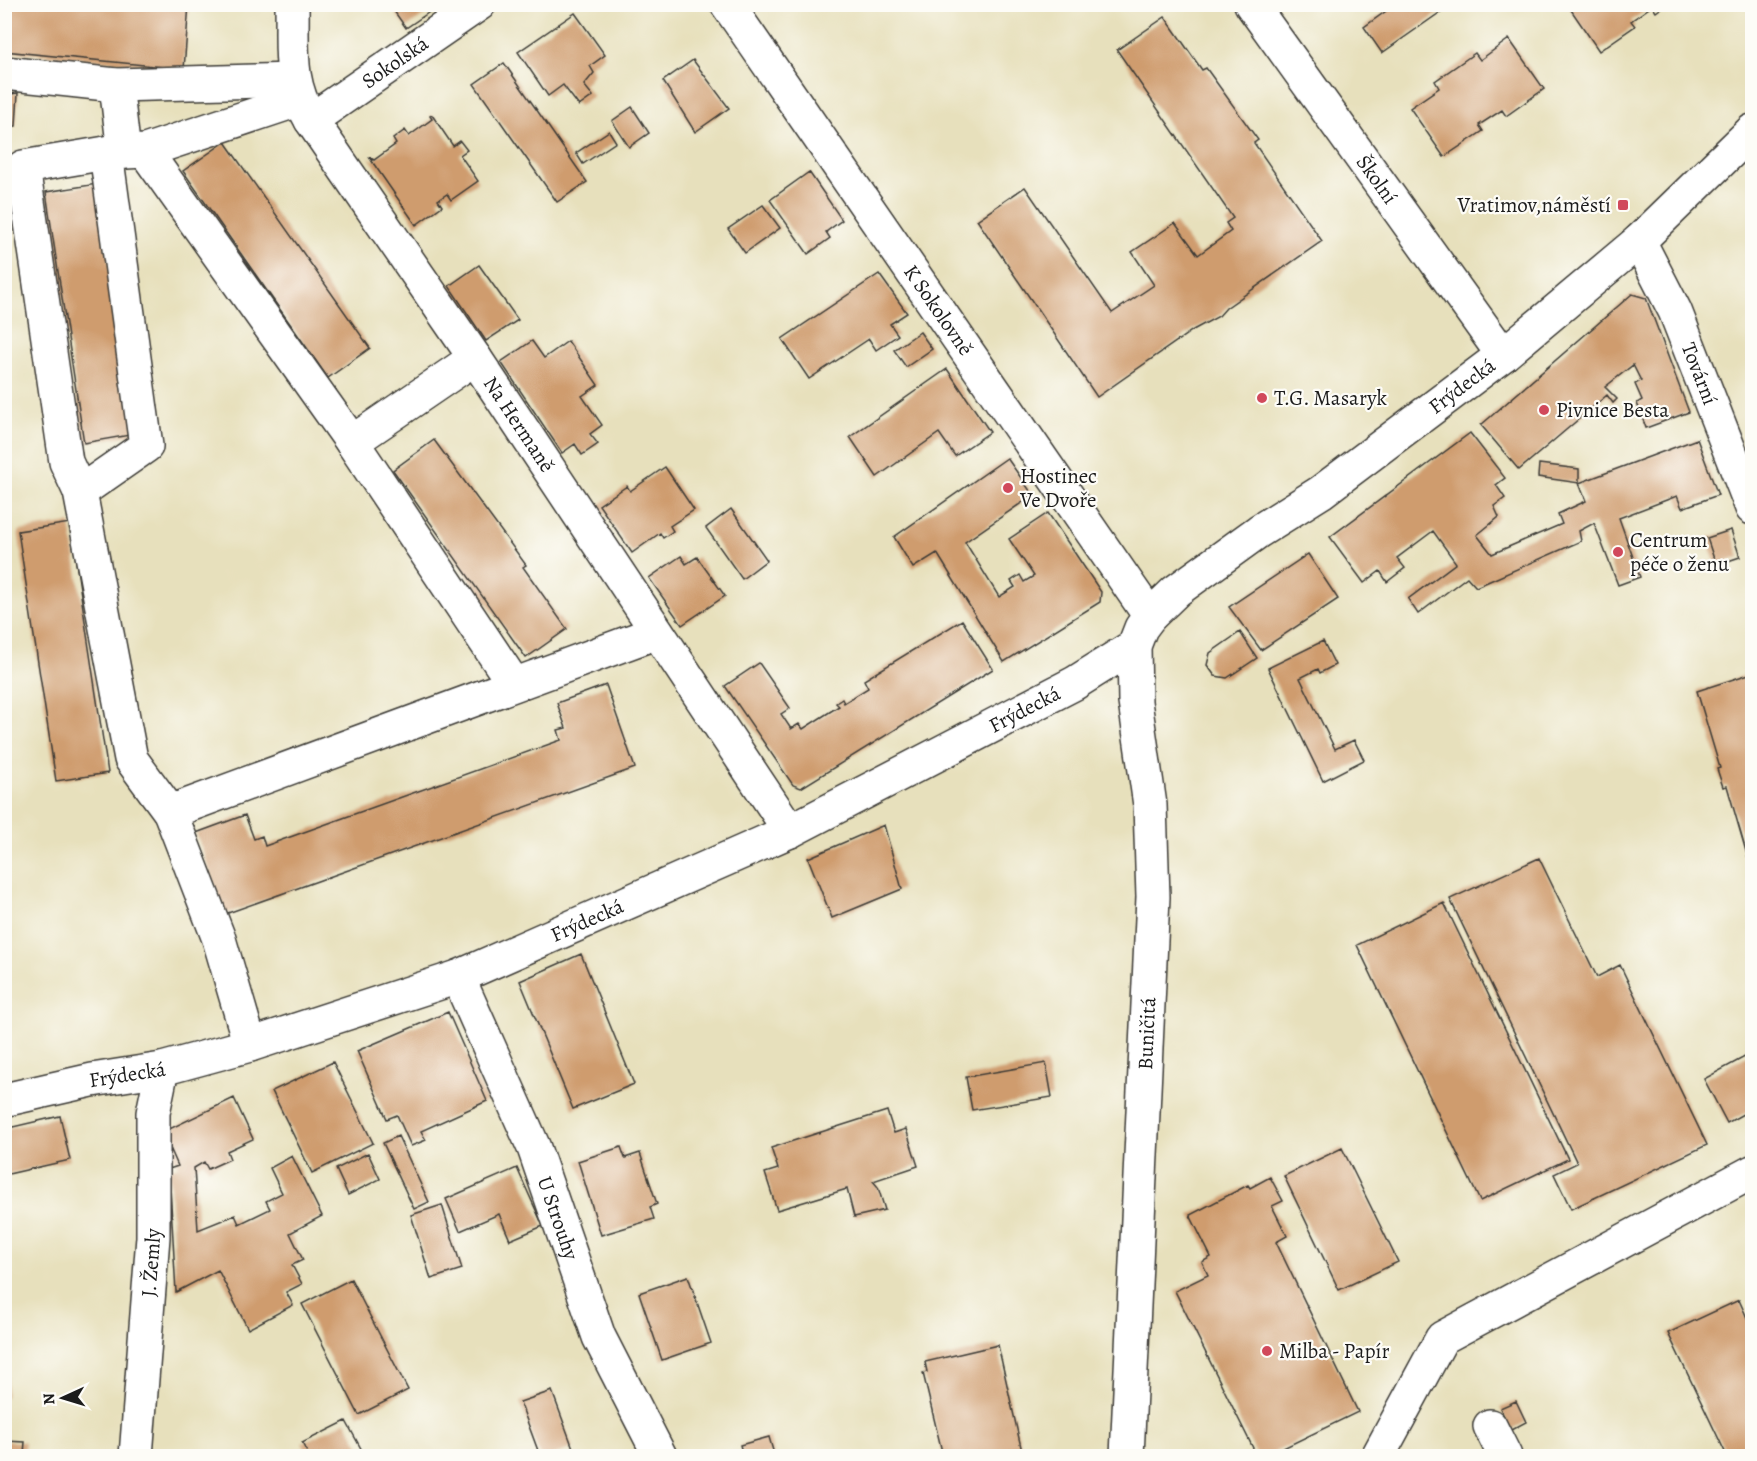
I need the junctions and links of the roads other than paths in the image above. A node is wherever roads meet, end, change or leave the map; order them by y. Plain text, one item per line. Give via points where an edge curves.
1 (292, 4) edge
2 (479, 4) edge
3 (727, 4) edge
4 (1251, 4) edge
5 (4, 73) edge
6 (116, 85) junction
7 (301, 100) junction
8 (1752, 131) edge
9 (125, 152) junction
10 (1639, 241) junction
11 (1503, 355) junction
12 (476, 358) junction
13 (352, 442) junction
14 (80, 492) junction
15 (1752, 507) edge
16 (1150, 616) junction
17 (657, 632) junction
18 (1134, 646) junction
19 (514, 684) junction
20 (170, 812) junction
21 (790, 831) junction
22 (458, 977) junction
23 (250, 1045) junction
24 (162, 1069) junction
25 (4, 1100) edge
26 (1752, 1172) edge
27 (1490, 1426) dead end
28 (136, 1456) edge
29 (660, 1456) edge
30 (1127, 1456) edge
31 (1378, 1456) edge
32 (1505, 1456) edge

1 - 7 street
2 - 7 street, Sokolská
3 - 16 street, K Sokolovně
4 - 11 street, Školní
5 - 6 street
6 - 7 street
6 - 9 street
7 - 9 street, Sokolská
7 - 12 street, Na Hermaně
8 - 10 street, Frýdecká
9 - 13 street
9 - 14 street via 146,446
9 - 14 street, Sokolská via 23,167 66,462
10 - 11 street, Frýdecká
10 - 15 street, Tovární via 1675,311
11 - 16 street, Frýdecká via 1321,492 1176,591
12 - 13 street
12 - 17 street, Na Hermaně
13 - 19 street
14 - 20 street via 131,759
16 - 18 street, Buničitá
17 - 19 street
17 - 21 street, Na Hermaně
18 - 21 street, Frýdecká via 1075,683
18 - 30 street, Buničitá via 1135,702 1150,805 1153,863
19 - 20 street
20 - 23 street via 219,939
21 - 22 street, Frýdecká
22 - 23 street, Frýdecká
22 - 29 street, U Strouhy via 534,1148 599,1337
23 - 24 street, Frýdecká
24 - 25 street, Frýdecká
24 - 28 street, J. Žemly via 153,1113 153,1238
26 - 31 street via 1442,1338
27 - 32 street

